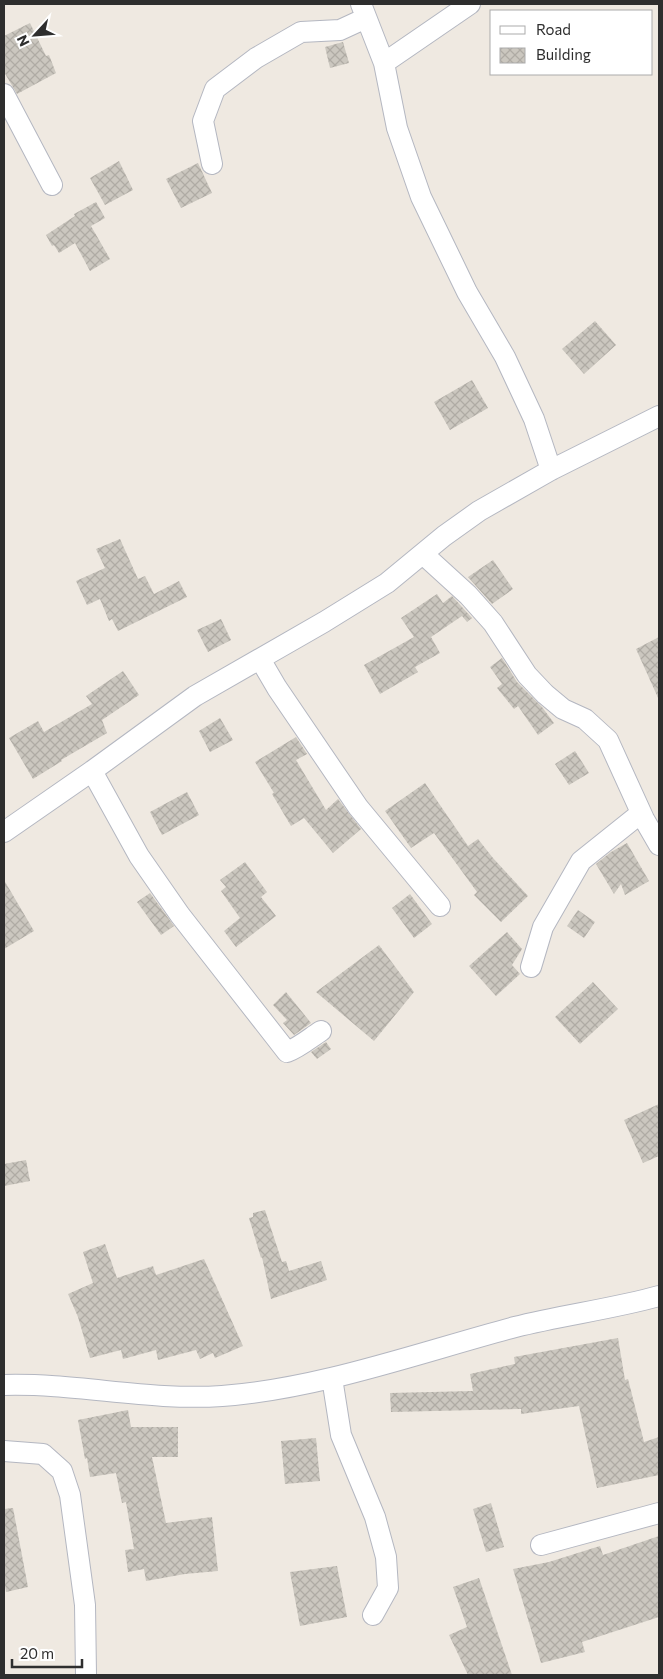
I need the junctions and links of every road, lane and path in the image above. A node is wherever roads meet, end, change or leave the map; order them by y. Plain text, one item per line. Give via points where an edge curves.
1 (470, 4) edge
2 (364, 11) edge
3 (384, 63) junction
4 (4, 94) edge
5 (212, 164) dead end
6 (52, 185) dead end
7 (659, 416) edge
8 (551, 470) junction
9 (423, 554) junction
10 (260, 659) junction
11 (92, 771) junction
12 (641, 813) junction
13 (4, 832) edge
14 (659, 845) edge
15 (440, 906) dead end
16 (530, 967) dead end
17 (321, 1031) dead end
18 (659, 1296) edge
19 (332, 1378) junction
20 (4, 1385) edge
21 (4, 1451) edge
22 (659, 1513) edge
23 (541, 1544) dead end
24 (373, 1615) dead end
25 (86, 1675) edge

1 - 3 street
2 - 3 street
2 - 5 street via 340,30 301,32 256,58 215,89 203,121
3 - 8 street via 397,128 421,197 467,292 505,357 534,419
4 - 6 street
7 - 8 street
8 - 9 street via 479,510
9 - 10 street via 388,583
9 - 12 street via 468,594 544,694 563,709 586,720 608,740
10 - 11 street via 195,696
10 - 15 street via 358,807
11 - 13 street
11 - 17 street via 139,856 180,915 287,1052
12 - 14 street
12 - 16 street via 580,861 543,928
18 - 19 street via 518,1327
19 - 20 street via 223,1396 177,1397 26,1384
19 - 24 street via 341,1435 375,1517 386,1557 388,1588
21 - 25 street via 43,1454 62,1471 70,1495 85,1605
22 - 23 street

